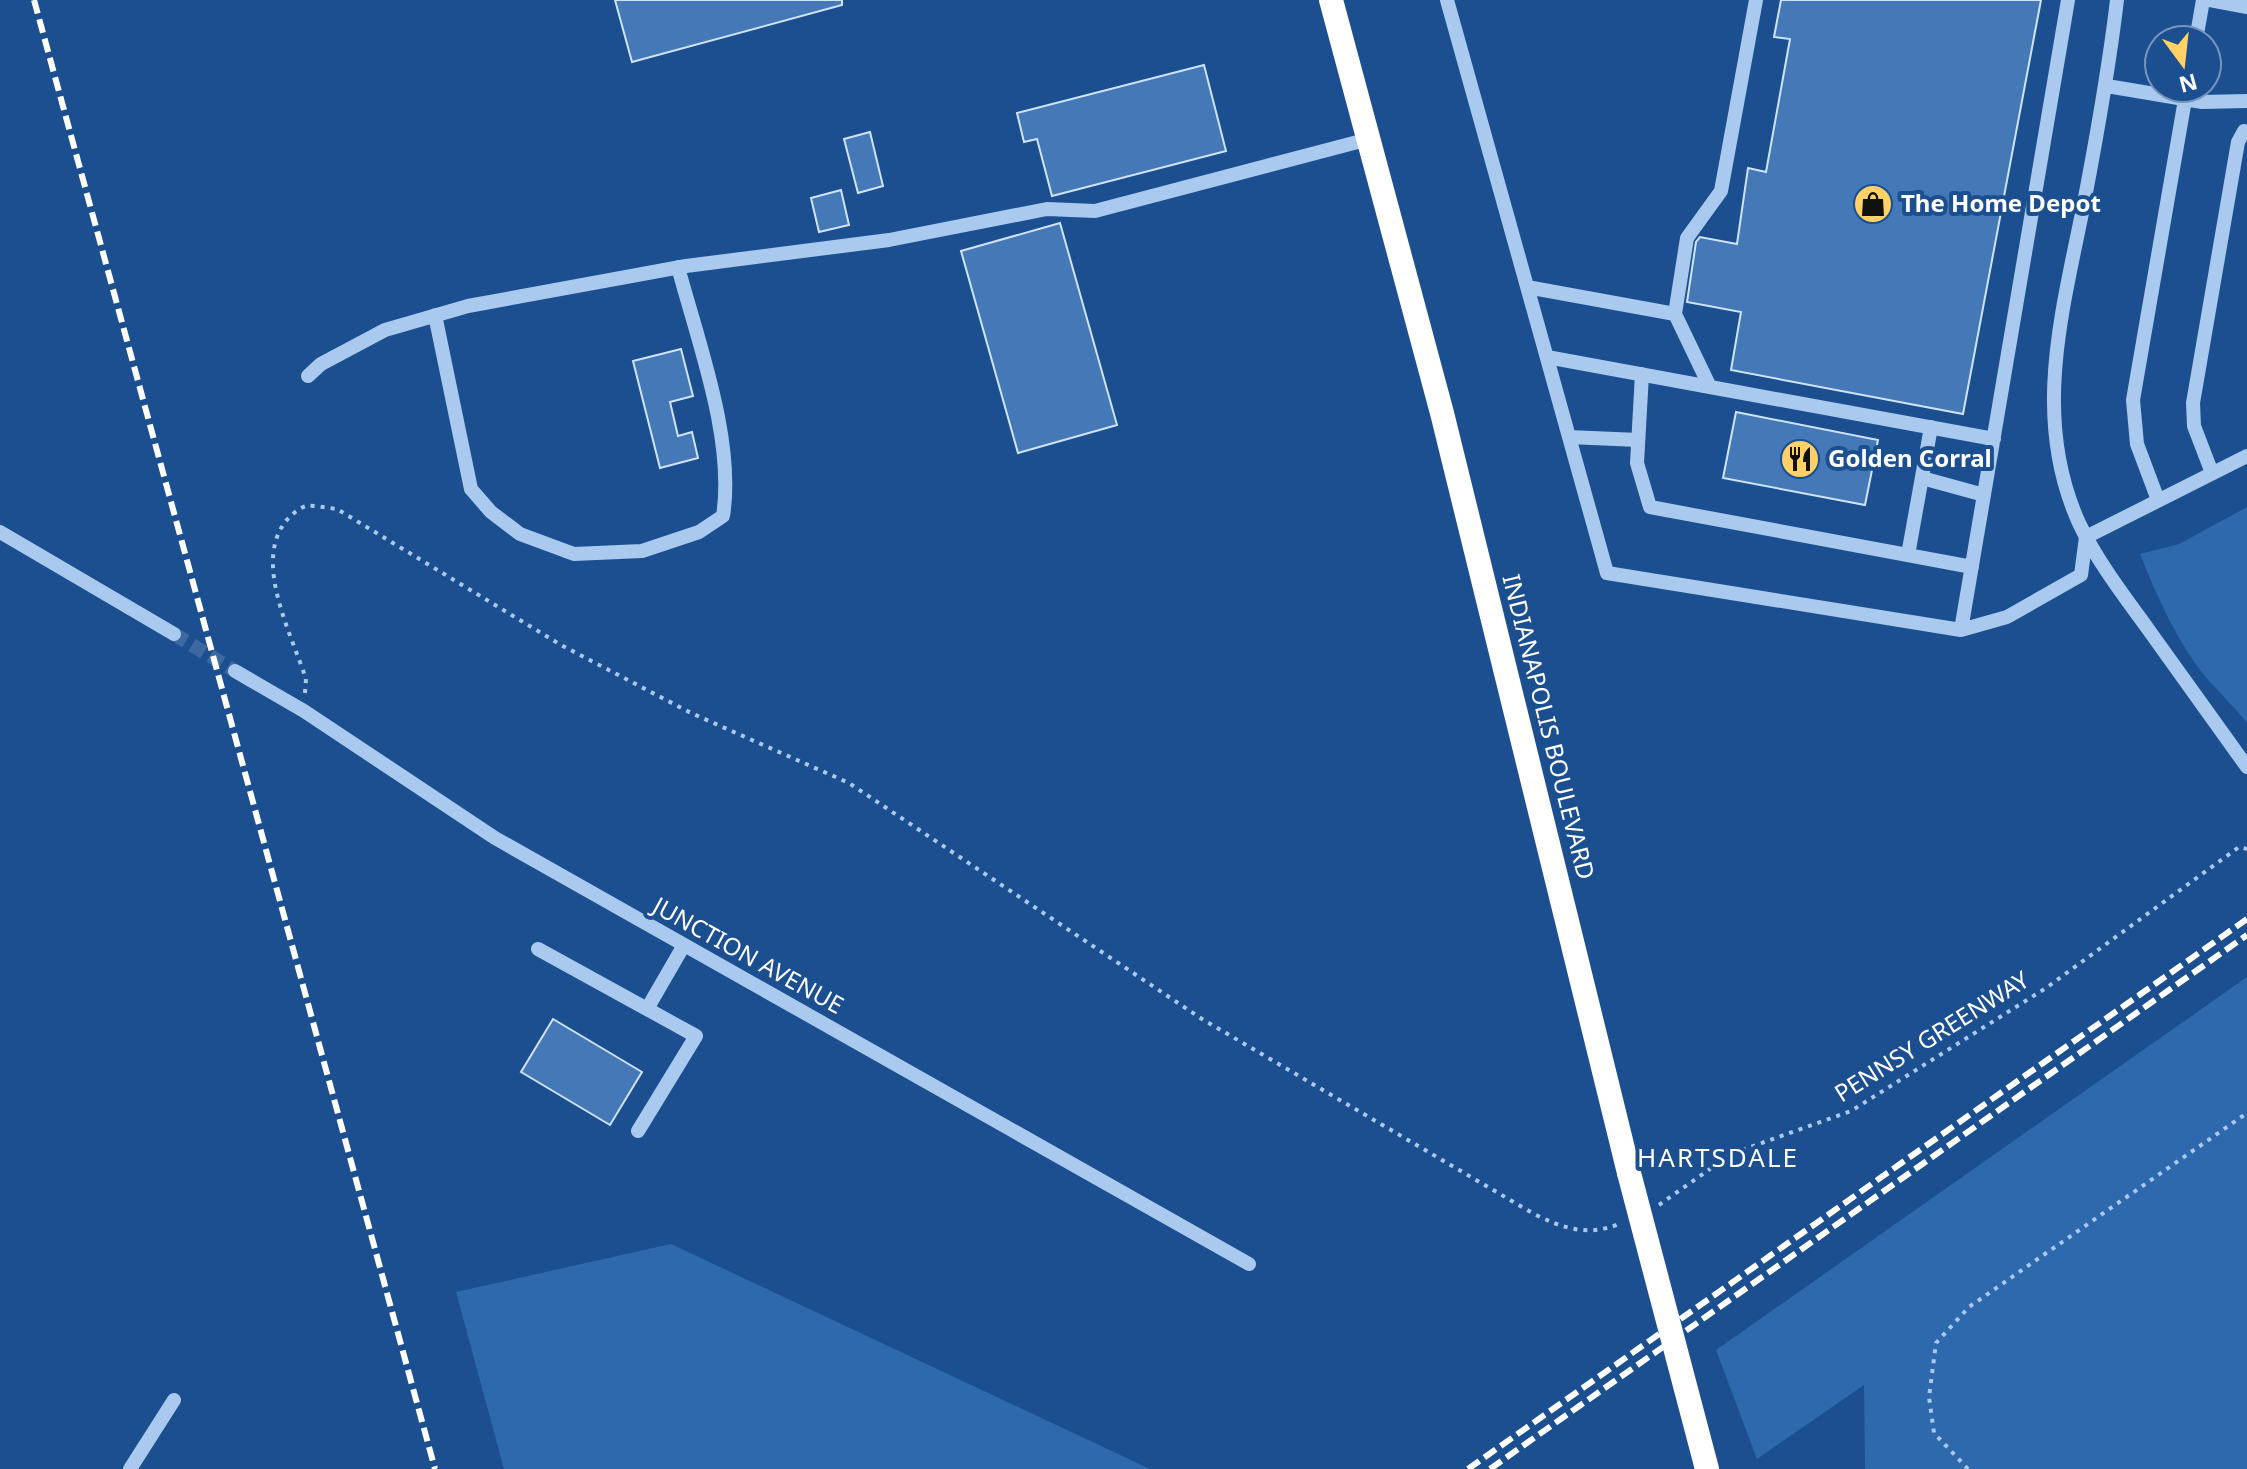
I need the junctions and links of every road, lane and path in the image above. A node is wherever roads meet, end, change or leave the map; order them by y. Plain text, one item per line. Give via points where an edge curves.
1 (1331, 0) edge
2 (1447, 0) edge
3 (1756, 0) edge
4 (2068, 0) edge
5 (2117, 0) edge
6 (2203, 0) edge
7 (2210, 0) edge
8 (2247, 7) edge
9 (2199, 24) edge
10 (2107, 86) junction
11 (2143, 90) edge
12 (2223, 99) edge
13 (2243, 102) edge
14 (2184, 104) edge
15 (2246, 132) edge
16 (1369, 139) junction
17 (678, 267) junction
18 (1527, 287) junction
19 (1675, 314) junction
20 (435, 315) junction
21 (1547, 357) junction
22 (1642, 374) junction
23 (308, 376) dead end
24 (1710, 387) junction
25 (1931, 427) junction
26 (1569, 437) junction
27 (1994, 439) junction
28 (1638, 440) junction
29 (2247, 456) edge
30 (2212, 473) junction
31 (1922, 478) junction
32 (1984, 495) junction
33 (2158, 500) junction
34 (0, 532) edge
35 (2086, 537) junction
36 (1908, 555) junction
37 (1972, 567) junction
38 (1961, 630) junction
39 (174, 634) tunnel mouth
40 (235, 671) tunnel mouth
41 (304, 711) junction
42 (2247, 767) edge
43 (2247, 849) edge
44 (684, 945) junction
45 (538, 949) dead end
46 (647, 1009) junction
47 (2247, 1113) edge
48 (638, 1131) dead end
49 (1650, 1212) dead end
50 (1622, 1223) dead end
51 (1249, 1264) dead end
52 (174, 1400) dead end
53 (130, 1469) edge
54 (1707, 1469) edge
55 (1968, 1469) edge

1 - 16 highway, INDIANAPOLIS BOULEVARD
2 - 18 street
3 - 19 street via 1721,191 1687,238
4 - 27 street
5 - 10 street
6 - 9 street
7 - 8 street
10 - 11 street
10 - 35 street via 2051,391 2067,487
12 - 13 street
13 - 15 street
14 - 33 street via 2133,400 2137,444
15 - 30 street via 2238,142 2193,403 2194,426
16 - 17 street via 1095,211 1047,209 889,240
16 - 54 highway, INDIANAPOLIS BOULEVARD, bridge
17 - 20 street
17 - 20 street via 712,396 728,485 723,516 699,532 642,551 574,554 520,534 491,512 471,489
18 - 19 street
18 - 21 street
19 - 24 street
20 - 23 street via 385,330
21 - 22 street
21 - 26 street
22 - 24 street
22 - 28 street
24 - 25 street
25 - 27 street
25 - 31 street
26 - 28 street
26 - 38 street via 1607,573
27 - 32 street
28 - 36 street via 1637,463 1650,507
29 - 30 street
30 - 33 street
31 - 32 street
31 - 36 street
32 - 37 street
33 - 35 street
34 - 39 street
35 - 38 street via 2084,573 2007,617
35 - 42 street
36 - 37 street
37 - 38 street
40 - 41 street, JUNCTION AVENUE
41 - 44 street, JUNCTION AVENUE via 495,838
41 - 50 path via 306,679 276,593 271,560 274,538 305,506 337,509 561,645 691,713 849,783 1202,1019 1534,1214 1569,1230
43 - 49 path, PENNSY GREENWAY via 2239,847 2046,988 1851,1111 1731,1154
44 - 46 street
44 - 51 street, JUNCTION AVENUE
45 - 46 street
46 - 48 street via 696,1036
47 - 55 path via 1969,1307 1936,1343 1929,1397 1934,1433
52 - 53 street

